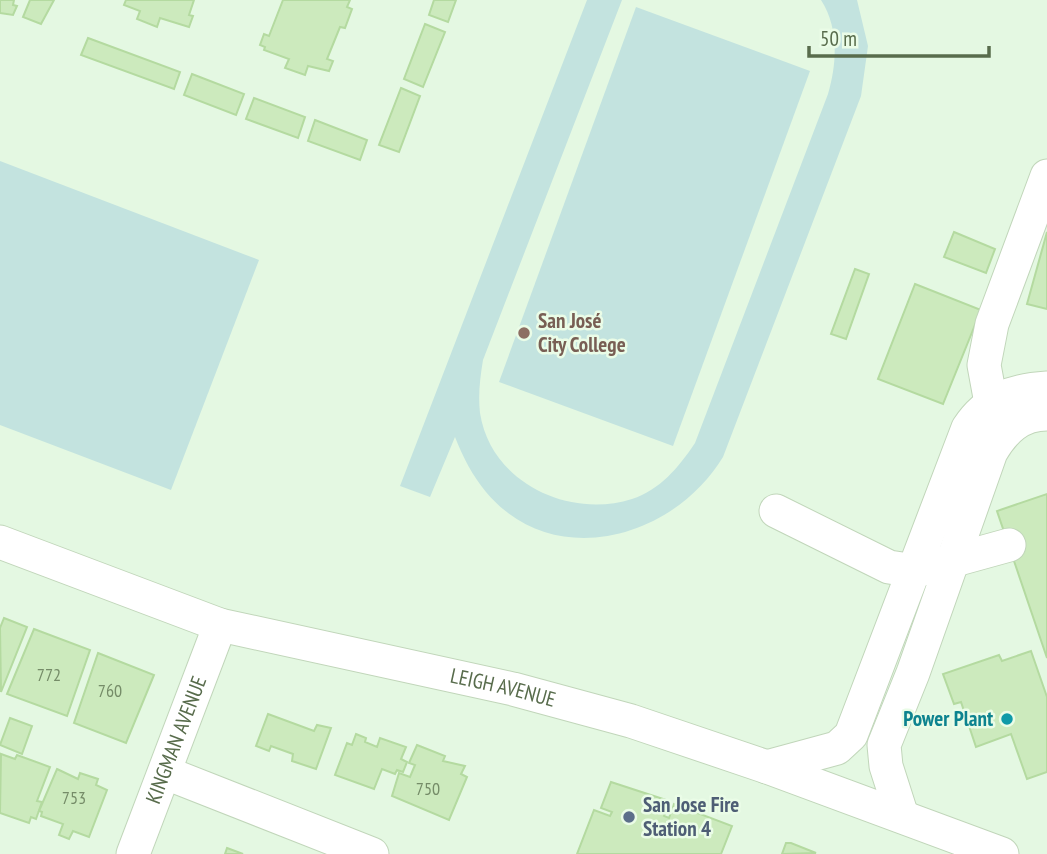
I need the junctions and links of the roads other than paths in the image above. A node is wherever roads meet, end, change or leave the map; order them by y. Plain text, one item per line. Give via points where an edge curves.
1 (1047, 176) edge
2 (1047, 388) edge
3 (991, 403) junction
4 (1047, 414) edge
5 (776, 511) dead end
6 (0, 542) edge
7 (1009, 545) dead end
8 (954, 559) junction
9 (915, 571) junction
10 (220, 625) junction
11 (768, 767) junction
12 (166, 773) junction
13 (901, 816) junction
14 (134, 854) edge
15 (371, 854) edge
16 (1002, 854) edge

1 - 3 street via 992,324 984,365
2 - 3 street via 1019,390
3 - 9 street via 978,412 962,441
4 - 8 street via 1028,416 999,439
5 - 9 street via 889,567
6 - 10 street, LEIGH AVENUE
7 - 8 street
8 - 9 street
8 - 13 street via 884,745
9 - 11 street via 851,736 837,748
10 - 11 street, LEIGH AVENUE via 513,689 631,721
10 - 12 street, KINGMAN AVENUE
11 - 13 street, LEIGH AVENUE
12 - 14 street, KINGMAN AVENUE
12 - 15 street
13 - 16 street, LEIGH AVENUE

